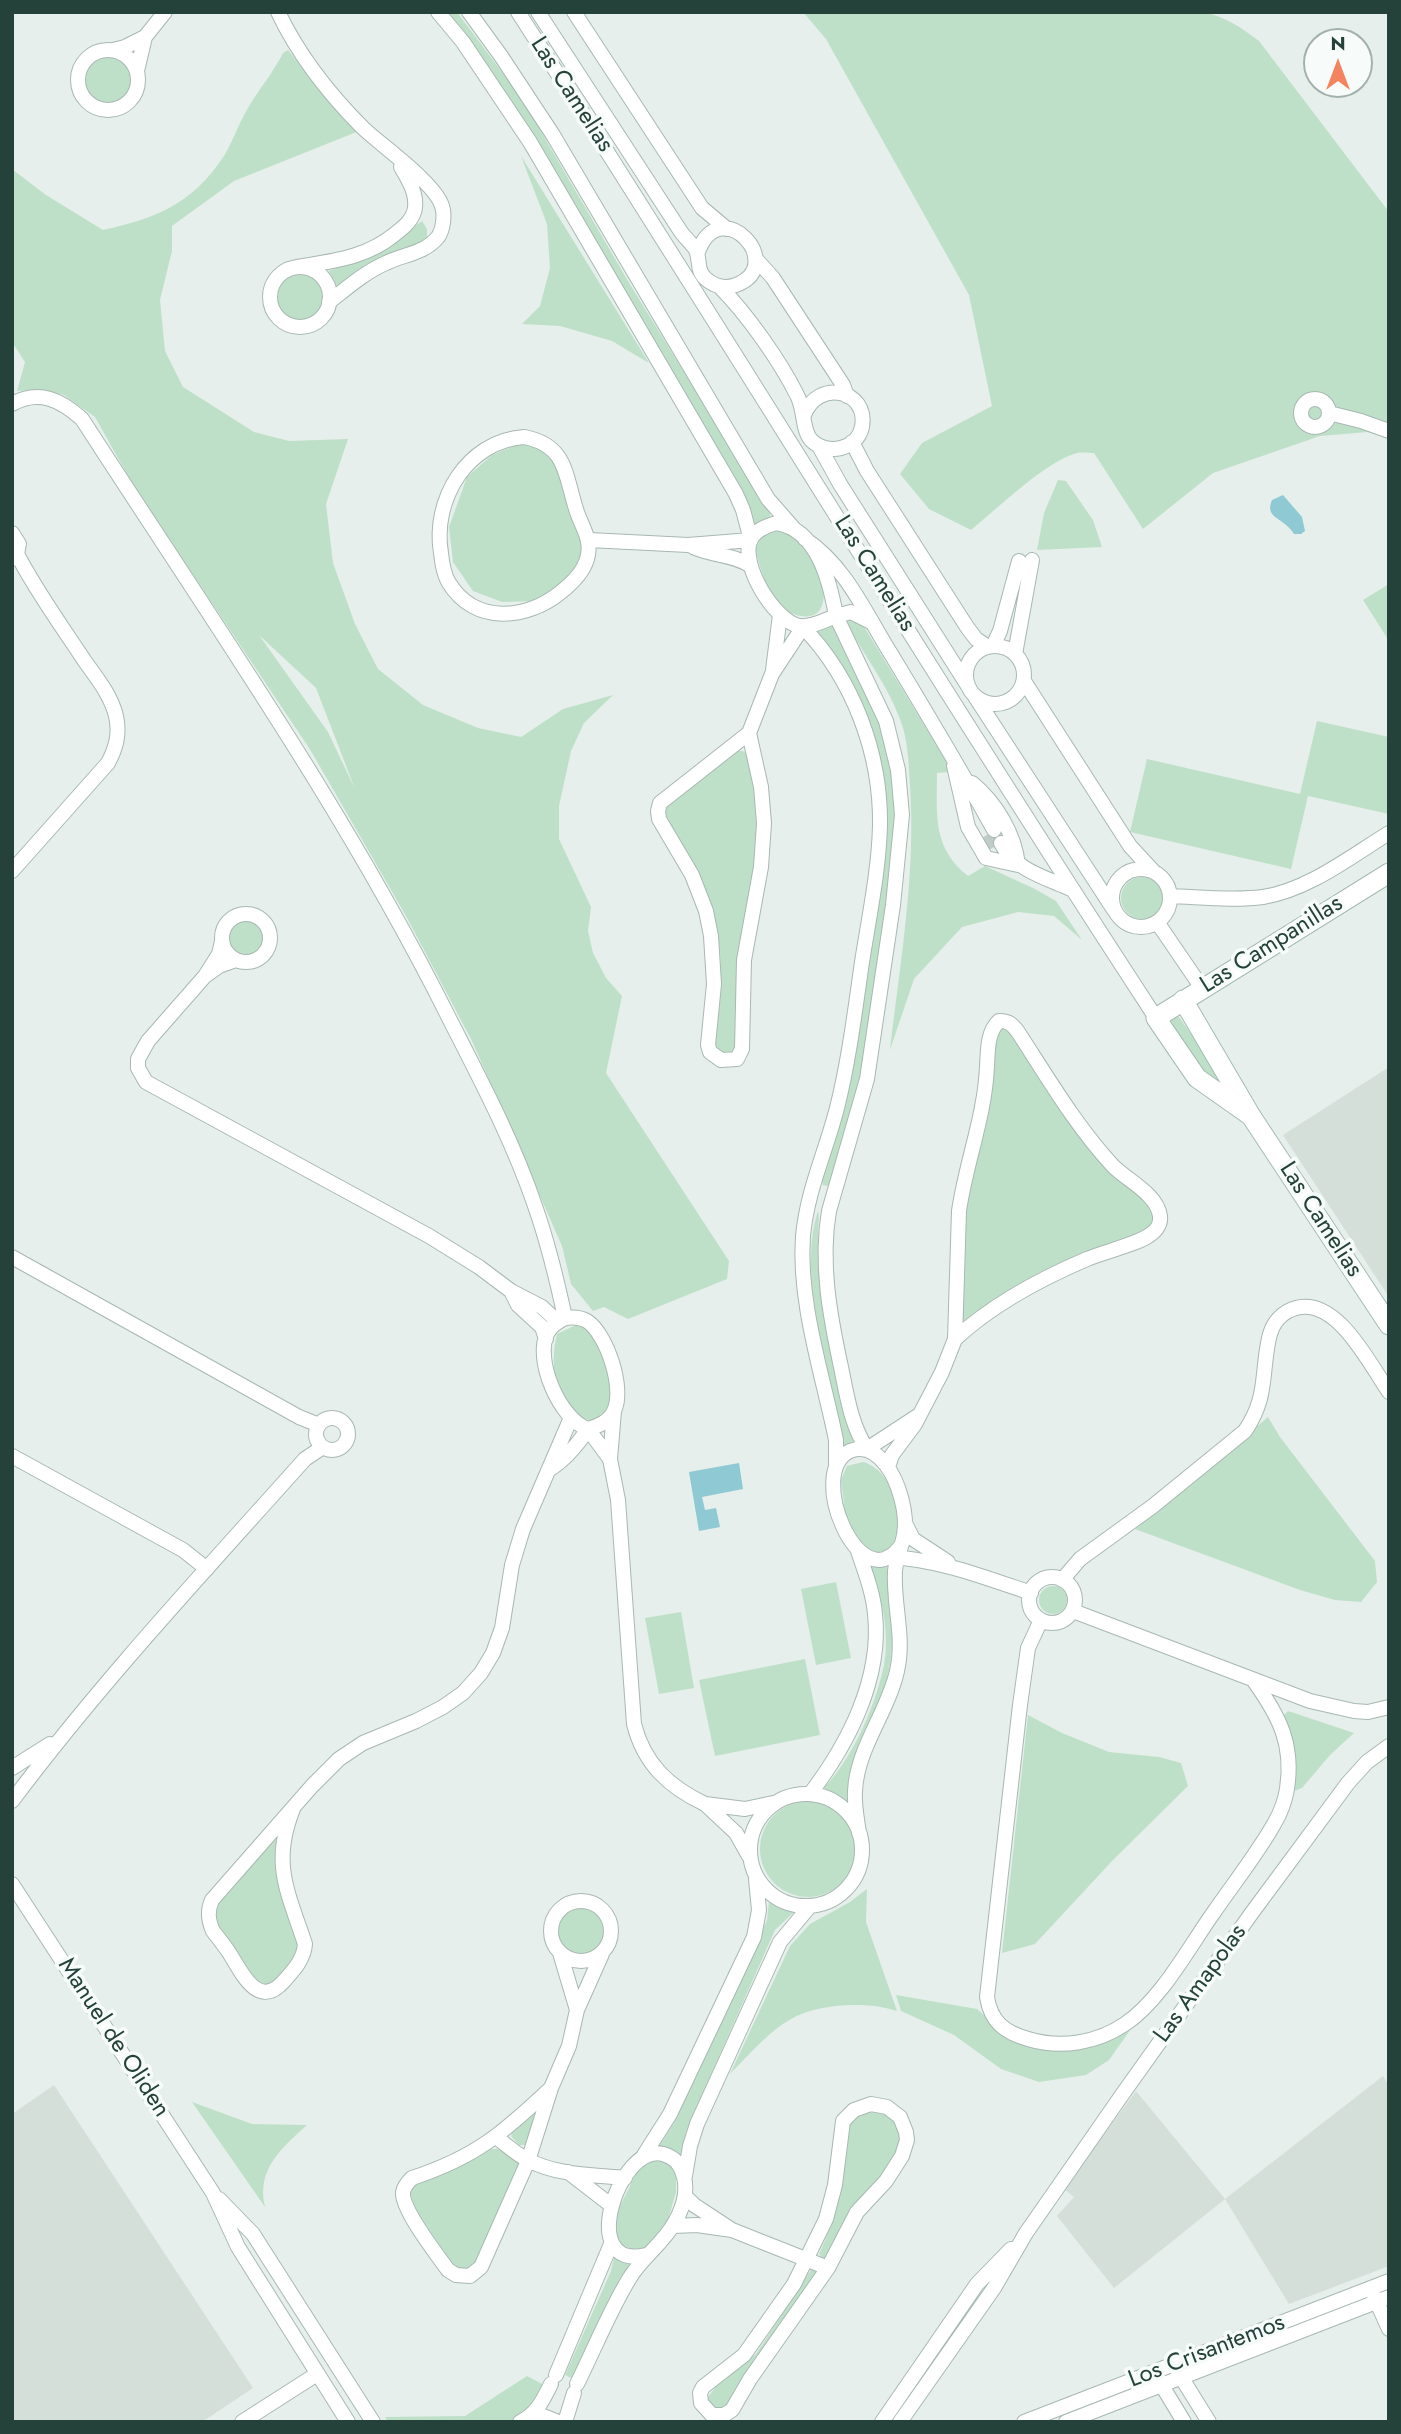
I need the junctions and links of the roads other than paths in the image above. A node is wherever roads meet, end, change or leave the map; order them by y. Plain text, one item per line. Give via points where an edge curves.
1 (165, 12) edge
2 (278, 12) edge
3 (438, 12) edge
4 (468, 12) edge
5 (518, 12) edge
6 (538, 12) edge
7 (575, 12) edge
8 (145, 37) junction
9 (113, 50) junction
10 (137, 71) junction
11 (395, 157) junction
12 (727, 229) junction
13 (698, 252) junction
14 (755, 258) junction
15 (297, 267) junction
16 (720, 286) junction
17 (329, 302) junction
18 (847, 396) junction
19 (12, 404) edge
20 (1329, 413) dead end
21 (804, 415) junction
22 (1389, 431) edge
23 (852, 442) junction
24 (819, 446) junction
25 (12, 533) edge
26 (800, 535) junction
27 (589, 540) junction
28 (751, 540) junction
29 (688, 545) junction
30 (14, 556) edge
31 (751, 566) junction
32 (780, 615) junction
33 (836, 616) junction
34 (871, 622) junction
35 (803, 627) junction
36 (990, 647) junction
37 (1015, 654) junction
38 (772, 674) junction
39 (1024, 681) junction
40 (971, 690) junction
41 (749, 733) junction
42 (952, 756) junction
43 (965, 778) junction
44 (1389, 833) edge
45 (1000, 846) junction
46 (14, 865) edge
47 (1154, 872) junction
48 (1389, 873) edge
49 (1071, 889) junction
50 (1170, 896) junction
51 (1114, 910) junction
52 (1157, 922) junction
53 (222, 940) junction
54 (236, 960) junction
55 (205, 976) junction
56 (1202, 988) junction
57 (1183, 1000) junction
58 (1156, 1018) junction
59 (1251, 1116) junction
60 (811, 1193) junction
61 (832, 1198) junction
62 (12, 1257) edge
63 (511, 1291) junction
64 (562, 1320) junction
65 (1389, 1325) edge
66 (545, 1339) junction
67 (955, 1339) junction
68 (1389, 1392) edge
69 (614, 1411) junction
70 (920, 1415) junction
71 (570, 1420) junction
72 (320, 1425) junction
73 (588, 1429) junction
74 (323, 1447) junction
75 (867, 1450) junction
76 (12, 1456) edge
77 (611, 1460) junction
78 (836, 1464) junction
79 (888, 1467) junction
80 (550, 1469) junction
81 (905, 1523) junction
82 (858, 1551) junction
83 (895, 1554) junction
84 (207, 1569) junction
85 (961, 1570) junction
86 (1062, 1580) junction
87 (1031, 1593) junction
88 (1073, 1611) junction
89 (1041, 1620) junction
90 (1254, 1681) junction
91 (1389, 1707) edge
92 (60, 1737) junction
93 (1389, 1746) edge
94 (12, 1769) edge
95 (810, 1794) junction
96 (12, 1801) edge
97 (778, 1801) junction
98 (705, 1804) junction
99 (293, 1809) junction
100 (859, 1833) junction
101 (750, 1858) junction
102 (755, 1874) junction
103 (12, 1884) edge
104 (810, 1906) junction
105 (603, 1952) junction
106 (561, 1953) junction
107 (577, 2010) junction
108 (551, 2088) junction
109 (497, 2138) junction
110 (644, 2155) junction
111 (528, 2161) junction
112 (567, 2171) junction
113 (685, 2177) junction
114 (625, 2178) junction
115 (213, 2193) junction
116 (685, 2196) junction
117 (612, 2206) junction
118 (673, 2226) junction
119 (732, 2231) junction
120 (1026, 2233) junction
121 (611, 2245) junction
122 (646, 2255) junction
123 (808, 2260) junction
124 (828, 2268) junction
125 (1389, 2281) edge
126 (1379, 2296) edge
127 (1389, 2329) edge
128 (1174, 2364) junction
129 (1156, 2371) junction
130 (317, 2374) junction
131 (1181, 2379) junction
132 (1161, 2386) junction
133 (525, 2420) edge
134 (242, 2422) edge
135 (348, 2422) edge
136 (373, 2422) edge
137 (558, 2422) edge
138 (565, 2422) edge
139 (882, 2422) edge
140 (900, 2422) edge
141 (1024, 2422) edge
142 (1066, 2422) edge
143 (1184, 2422) edge
144 (1209, 2422) edge

1 - 8 street
2 - 11 street via 296,47 327,89
3 - 28 street via 530,142 736,494
4 - 26 street via 552,135 768,499
5 - 49 street, Las Camelias
6 - 13 street
7 - 12 street via 702,208
8 - 9 street
8 - 10 street
9 - 10 street via 128,57
9 - 10 street via 93,54 79,69 84,99 102,109 122,106 136,91
11 - 15 street via 414,196 411,219 369,250
11 - 17 street via 427,185 442,206 440,234 421,251 387,262
12 - 13 street via 706,237
12 - 14 street via 746,236
13 - 16 street via 701,273
14 - 16 street via 746,280
14 - 18 street via 774,278
15 - 17 street via 322,277
15 - 17 street via 287,269 273,283 274,312 290,325 310,325 319,320
16 - 21 street via 741,309 792,387
18 - 21 street via 825,393 813,400
18 - 23 street via 862,416 862,426
19 - 64 street via 33,396 47,398 82,419 324,792 416,951 489,1099 534,1204 555,1268
20 - 22 street
21 - 24 street via 806,432
23 - 24 street via 836,450
23 - 36 street via 967,628
24 - 40 street
25 - 30 street via 19,544
26 - 28 street via 777,523
26 - 33 street via 824,568
26 - 34 street via 837,568
27 - 27 street via 565,464 547,446 524,437 498,444 463,469 444,500 439,524 447,580 467,603 493,614 519,614 553,599 581,572
27 - 29 street
28 - 29 street
28 - 31 street
29 - 31 street
30 - 46 street via 105,691 118,735 108,763
31 - 32 street
32 - 35 street
32 - 38 street
33 - 34 street via 852,612
33 - 35 street
33 - 61 street via 886,721 898,770 902,815 867,1079
34 - 42 street
35 - 38 street
35 - 60 street via 837,669 866,734 877,782 880,826 852,1035
36 - 37 street via 1007,648
36 - 37 street via 1025,561
36 - 40 street via 970,661 966,677
37 - 39 street
38 - 41 street
39 - 40 street via 1008,701 990,704
39 - 47 street via 1130,846
40 - 51 street
41 - 41 street via 667,796 657,811 706,911 714,984 708,1045 715,1058 728,1061 741,1054 744,1039 744,960 763,840 763,800
42 - 43 street
42 - 45 street via 968,827 986,858
43 - 45 street
43 - 45 street via 989,797 1017,848
44 - 50 street via 1306,883 1280,893
45 - 49 street
47 - 50 street
47 - 51 street via 1144,869 1124,874 1113,890
48 - 56 street, Las Campanillas
49 - 58 street, Las Camelias
50 - 52 street via 1169,906
51 - 52 street via 1137,927
52 - 56 street
53 - 54 street via 226,952
53 - 54 street via 226,924 240,915 256,916 268,928 266,952 253,961
53 - 55 street
54 - 55 street
55 - 63 street via 142,1049 138,1068 146,1082 429,1236
56 - 57 street, Las Campanillas
57 - 58 street, Las Campanillas
57 - 59 street, Las Camelias
58 - 59 street, Las Camelias via 1196,1079
59 - 65 street, Las Camelias
60 - 61 street
60 - 78 street via 803,1239 805,1284 836,1440
61 - 75 street via 826,1229 827,1285 849,1409
62 - 72 street
63 - 64 street
63 - 66 street via 518,1305 542,1327
64 - 66 street
64 - 69 street via 587,1321 607,1350 616,1383
66 - 71 street via 551,1386
67 - 67 street via 1031,1286 1088,1258 1148,1237 1160,1221 1156,1204 1101,1153 1012,1023 1006,1021 999,1021 990,1031 983,1109 962,1190
67 - 70 street
68 - 86 street via 1338,1320 1315,1307 1290,1310 1280,1316 1269,1337 1259,1407 1245,1430 1080,1559
69 - 73 street via 603,1424
69 - 77 street
70 - 75 street
70 - 79 street
71 - 73 street
71 - 80 street
72 - 74 street via 316,1435
72 - 74 street via 334,1419 343,1423 348,1433 338,1449
73 - 77 street
73 - 80 street
74 - 84 street via 304,1459
75 - 78 street via 846,1453
75 - 79 street
76 - 84 street via 183,1550
77 - 98 street via 638,1738 660,1775
78 - 82 street via 833,1485 839,1517
79 - 81 street
80 - 99 street via 523,1529 502,1628 481,1674 433,1713 351,1750
81 - 83 street
81 - 85 street via 920,1545
82 - 83 street via 869,1558
82 - 95 street via 873,1597 874,1659 859,1709
83 - 85 street
83 - 100 street via 901,1650 892,1689 856,1782
84 - 92 street
85 - 87 street
86 - 87 street via 1041,1580
86 - 88 street via 1074,1593
87 - 89 street via 1031,1608
88 - 89 street via 1053,1624
88 - 90 street
89 - 90 street via 1028,1648 987,1997 993,2018 1027,2039 1078,2043 1107,2034 1136,2016 1160,1990 1275,1823 1286,1790 1286,1741 1279,1719
90 - 91 street via 1342,1710 1368,1712
92 - 94 street
92 - 96 street
93 - 120 street, Las Amapolas via 1348,1783
95 - 97 street
95 - 100 street via 841,1806
97 - 98 street via 745,1809
97 - 101 street via 755,1826
98 - 101 street via 736,1833
99 - 99 street via 209,1907 213,1931 247,1982 260,1991 279,1987 304,1951 283,1874 284,1839
100 - 104 street via 860,1866 852,1881 827,1902
101 - 102 street
102 - 104 street via 778,1898
102 - 110 street via 760,1897 754,1937 670,2114
103 - 115 street, Manuel de Oliden
104 - 113 street via 779,1942 697,2124
105 - 106 street via 586,1960
105 - 106 street via 611,1935 608,1916 594,1903 575,1901 559,1910 551,1927
105 - 107 street
106 - 107 street
107 - 108 street via 569,2046
108 - 109 street
108 - 111 street
109 - 111 street
109 - 111 street via 462,2160 412,2178 403,2192 408,2209 456,2276 470,2276 481,2267
110 - 113 street via 674,2159
110 - 114 street
111 - 112 street
112 - 114 street
112 - 117 street
113 - 116 street
114 - 117 street
115 - 130 street, Manuel de Oliden via 238,2247
115 - 136 street, Manuel de Oliden via 253,2234
116 - 118 street
116 - 119 street
117 - 121 street
118 - 119 street
118 - 122 street
119 - 123 street
120 - 139 street, Las Amapolas via 977,2284
120 - 140 street, Las Amapolas via 994,2288
121 - 122 street via 623,2256
121 - 133 street via 554,2379 537,2410
122 - 138 street via 628,2279
123 - 124 street
123 - 124 street via 832,2201 843,2121 862,2106 887,2107 904,2124 905,2149 886,2182 857,2212
123 - 124 street via 752,2347 703,2388 701,2403 712,2415 733,2410
125 - 126 street, Los Crisantemos
126 - 127 street
126 - 128 street, Los Crisantemos
126 - 131 street, Los Crisantemos
128 - 129 street, Los Crisantemos
128 - 131 street
129 - 132 street
129 - 141 street, Los Crisantemos
130 - 134 street
130 - 135 street, Manuel de Oliden
131 - 132 street, Los Crisantemos
131 - 144 street
132 - 142 street, Los Crisantemos
132 - 143 street
133 - 137 street via 543,2416

